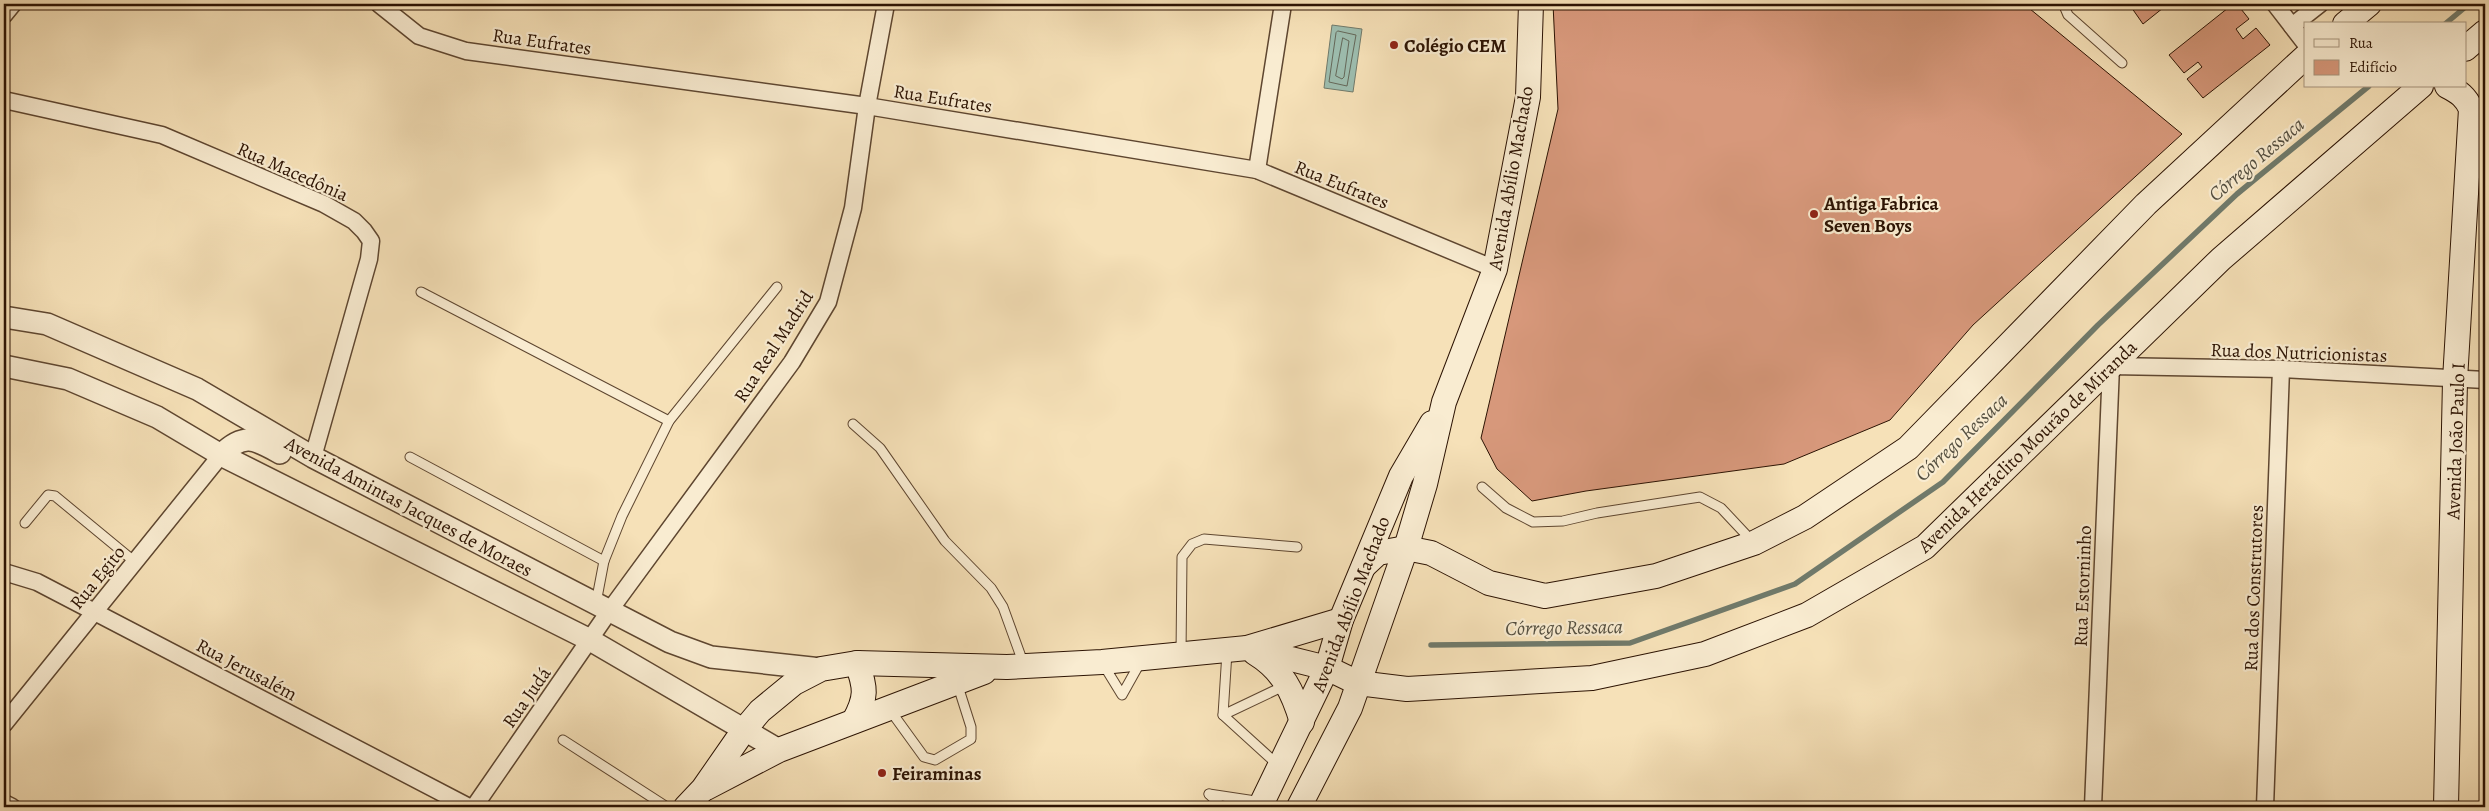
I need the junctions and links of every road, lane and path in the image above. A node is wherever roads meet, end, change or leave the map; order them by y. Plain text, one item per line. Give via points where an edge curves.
1 (13, 4) edge
2 (379, 4) edge
3 (886, 4) edge
4 (1283, 4) edge
5 (1531, 4) edge
6 (2070, 4) edge
7 (2275, 4) edge
8 (2320, 4) edge
9 (2369, 4) edge
10 (4, 15) edge
11 (2347, 22) edge
12 (2292, 26) junction
13 (2485, 32) edge
14 (2304, 42) edge
15 (2466, 48) edge
16 (2304, 58) edge
17 (2122, 63) dead end
18 (2419, 88) edge
19 (2451, 88) edge
20 (4, 100) edge
21 (867, 106) junction
22 (1257, 170) junction
23 (2475, 230) edge
24 (1495, 268) junction
25 (777, 288) dead end
26 (421, 292) dead end
27 (4, 317) edge
28 (4, 366) edge
29 (2111, 366) junction
30 (2280, 369) junction
31 (2456, 380) junction
32 (2485, 380) edge
33 (1444, 402) junction
34 (669, 421) junction
35 (854, 424) dead end
36 (221, 454) junction
37 (313, 457) junction
38 (410, 457) dead end
39 (1482, 488) dead end
40 (25, 523) dead end
41 (1754, 543) junction
42 (1298, 547) dead end
43 (1406, 548) junction
44 (604, 561) junction
45 (135, 562) junction
46 (1364, 566) junction
47 (4, 572) edge
48 (603, 607) junction
49 (94, 612) junction
50 (1341, 620) junction
51 (590, 640) junction
52 (1237, 649) junction
53 (1181, 654) junction
54 (1143, 658) junction
55 (1102, 662) junction
56 (857, 663) junction
57 (1025, 666) junction
58 (1000, 667) junction
59 (1327, 668) junction
60 (821, 669) junction
61 (957, 681) junction
62 (1358, 683) junction
63 (1288, 684) junction
64 (1407, 689) junction
65 (888, 708) junction
66 (1350, 708) junction
67 (1223, 715) junction
68 (854, 721) junction
69 (1302, 722) junction
70 (4, 724) edge
71 (744, 730) junction
72 (562, 740) dead end
73 (779, 750) junction
74 (1281, 767) junction
75 (703, 790) junction
76 (4, 803) edge
77 (1261, 804) edge
78 (12, 807) edge
79 (469, 807) edge
80 (474, 807) edge
81 (667, 807) edge
82 (686, 807) edge
83 (1222, 807) edge
84 (1299, 807) edge
85 (2093, 807) edge
86 (2265, 807) edge
87 (2446, 807) edge

1 - 10 street
2 - 21 street, Rua Eufrates via 419,36 466,51
3 - 21 street, Rua Real Madrid
4 - 22 street
5 - 24 main road, Avenida Abílio Machado via 1528,97
6 - 17 lane via 2065,8 2068,15
7 - 12 street
8 - 12 street
9 - 11 main road
12 - 14 street
13 - 15 main road
16 - 41 main road via 2146,204 1908,448 1805,517
18 - 29 main road, Avenida Heráclito Mourão de Miranda via 2221,259
19 - 23 main road, Avenida João Paulo I via 2467,100 2471,109
20 - 37 street, Rua Macedônia via 162,135 324,204 354,221 364,231 370,241 369,259
21 - 22 street, Rua Eufrates
21 - 48 street, Rua Real Madrid via 852,208 828,302 792,362
22 - 24 street, Rua Eufrates
23 - 31 main road, Avenida João Paulo I
24 - 33 main road, Avenida Abílio Machado
25 - 34 lane
26 - 34 lane
27 - 37 street, Avenida Amintas Jacques de Moraes via 47,324 197,389
28 - 36 street, Avenida Amintas Jacques de Moraes via 68,379 157,417
29 - 30 street, Rua dos Nutricionistas
29 - 64 main road, Avenida Heráclito Mourão de Miranda via 1926,547 1808,615 1705,654 1592,678
29 - 85 street, Rua Estorninho
30 - 31 street, Rua dos Nutricionistas
30 - 86 street, Rua dos Construtores
31 - 32 street, Rua dos Nutricionistas
31 - 87 main road, Avenida João Paulo I
33 - 43 main road, Avenida Abílio Machado
33 - 46 main road, Avenida Abílio Machado via 1401,476
34 - 44 lane via 622,516
35 - 57 lane via 880,448 945,541 991,588 1003,608
36 - 37 street via 238,440 248,439 283,454
36 - 45 street, Rua Egito
36 - 51 street, Avenida Amintas Jacques de Moraes
37 - 48 street, Avenida Amintas Jacques de Moraes
38 - 44 lane
39 - 41 lane via 1506,508 1533,522 1563,521 1597,512 1700,496 1721,508
40 - 45 lane via 48,495 55,496
41 - 43 main road via 1656,576 1545,596 1489,583 1431,553
42 - 53 lane via 1204,539 1192,544 1182,557
43 - 46 main road via 1378,553
43 - 62 main road, Avenida Abílio Machado
44 - 48 lane
45 - 49 street, Rua Egito
46 - 50 main road, Avenida Abílio Machado
47 - 49 street, Rua Jerusalém via 38,582
48 - 51 street, Rua Judá
48 - 60 street, Avenida Amintas Jacques de Moraes via 670,642 711,657
49 - 70 street, Rua Egito
49 - 79 street, Rua Jerusalém
50 - 52 main road
50 - 59 main road, Avenida Abílio Machado
51 - 71 street, Avenida Amintas Jacques de Moraes
51 - 80 street, Rua Judá
52 - 53 main road
52 - 59 main road, Avenida Heráclito Mourão de Miranda
52 - 63 main road via 1272,665
52 - 67 lane
53 - 54 main road
54 - 55 main road
54 - 55 lane via 1122,695
55 - 57 main road
56 - 58 main road
56 - 60 main road
56 - 68 main road via 865,692
57 - 58 main road
58 - 61 main road
59 - 62 main road, Avenida Heráclito Mourão de Miranda
59 - 69 main road, Avenida Abílio Machado
60 - 71 main road via 778,695
61 - 65 main road
61 - 65 lane via 971,727 971,739 936,760 924,757
62 - 64 main road, Avenida Heráclito Mourão de Miranda
62 - 66 main road, Avenida Abílio Machado
63 - 67 lane
63 - 69 main road
64 - 66 main road
65 - 68 main road
66 - 84 main road, Avenida Abílio Machado
67 - 74 lane
68 - 73 main road
69 - 74 main road, Avenida Abílio Machado
71 - 73 street, Avenida Amintas Jacques de Moraes
71 - 75 main road
72 - 81 lane
73 - 75 main road
74 - 77 main road, Avenida Abílio Machado
75 - 82 main road
76 - 78 street
77 - 83 lane via 1209,794

